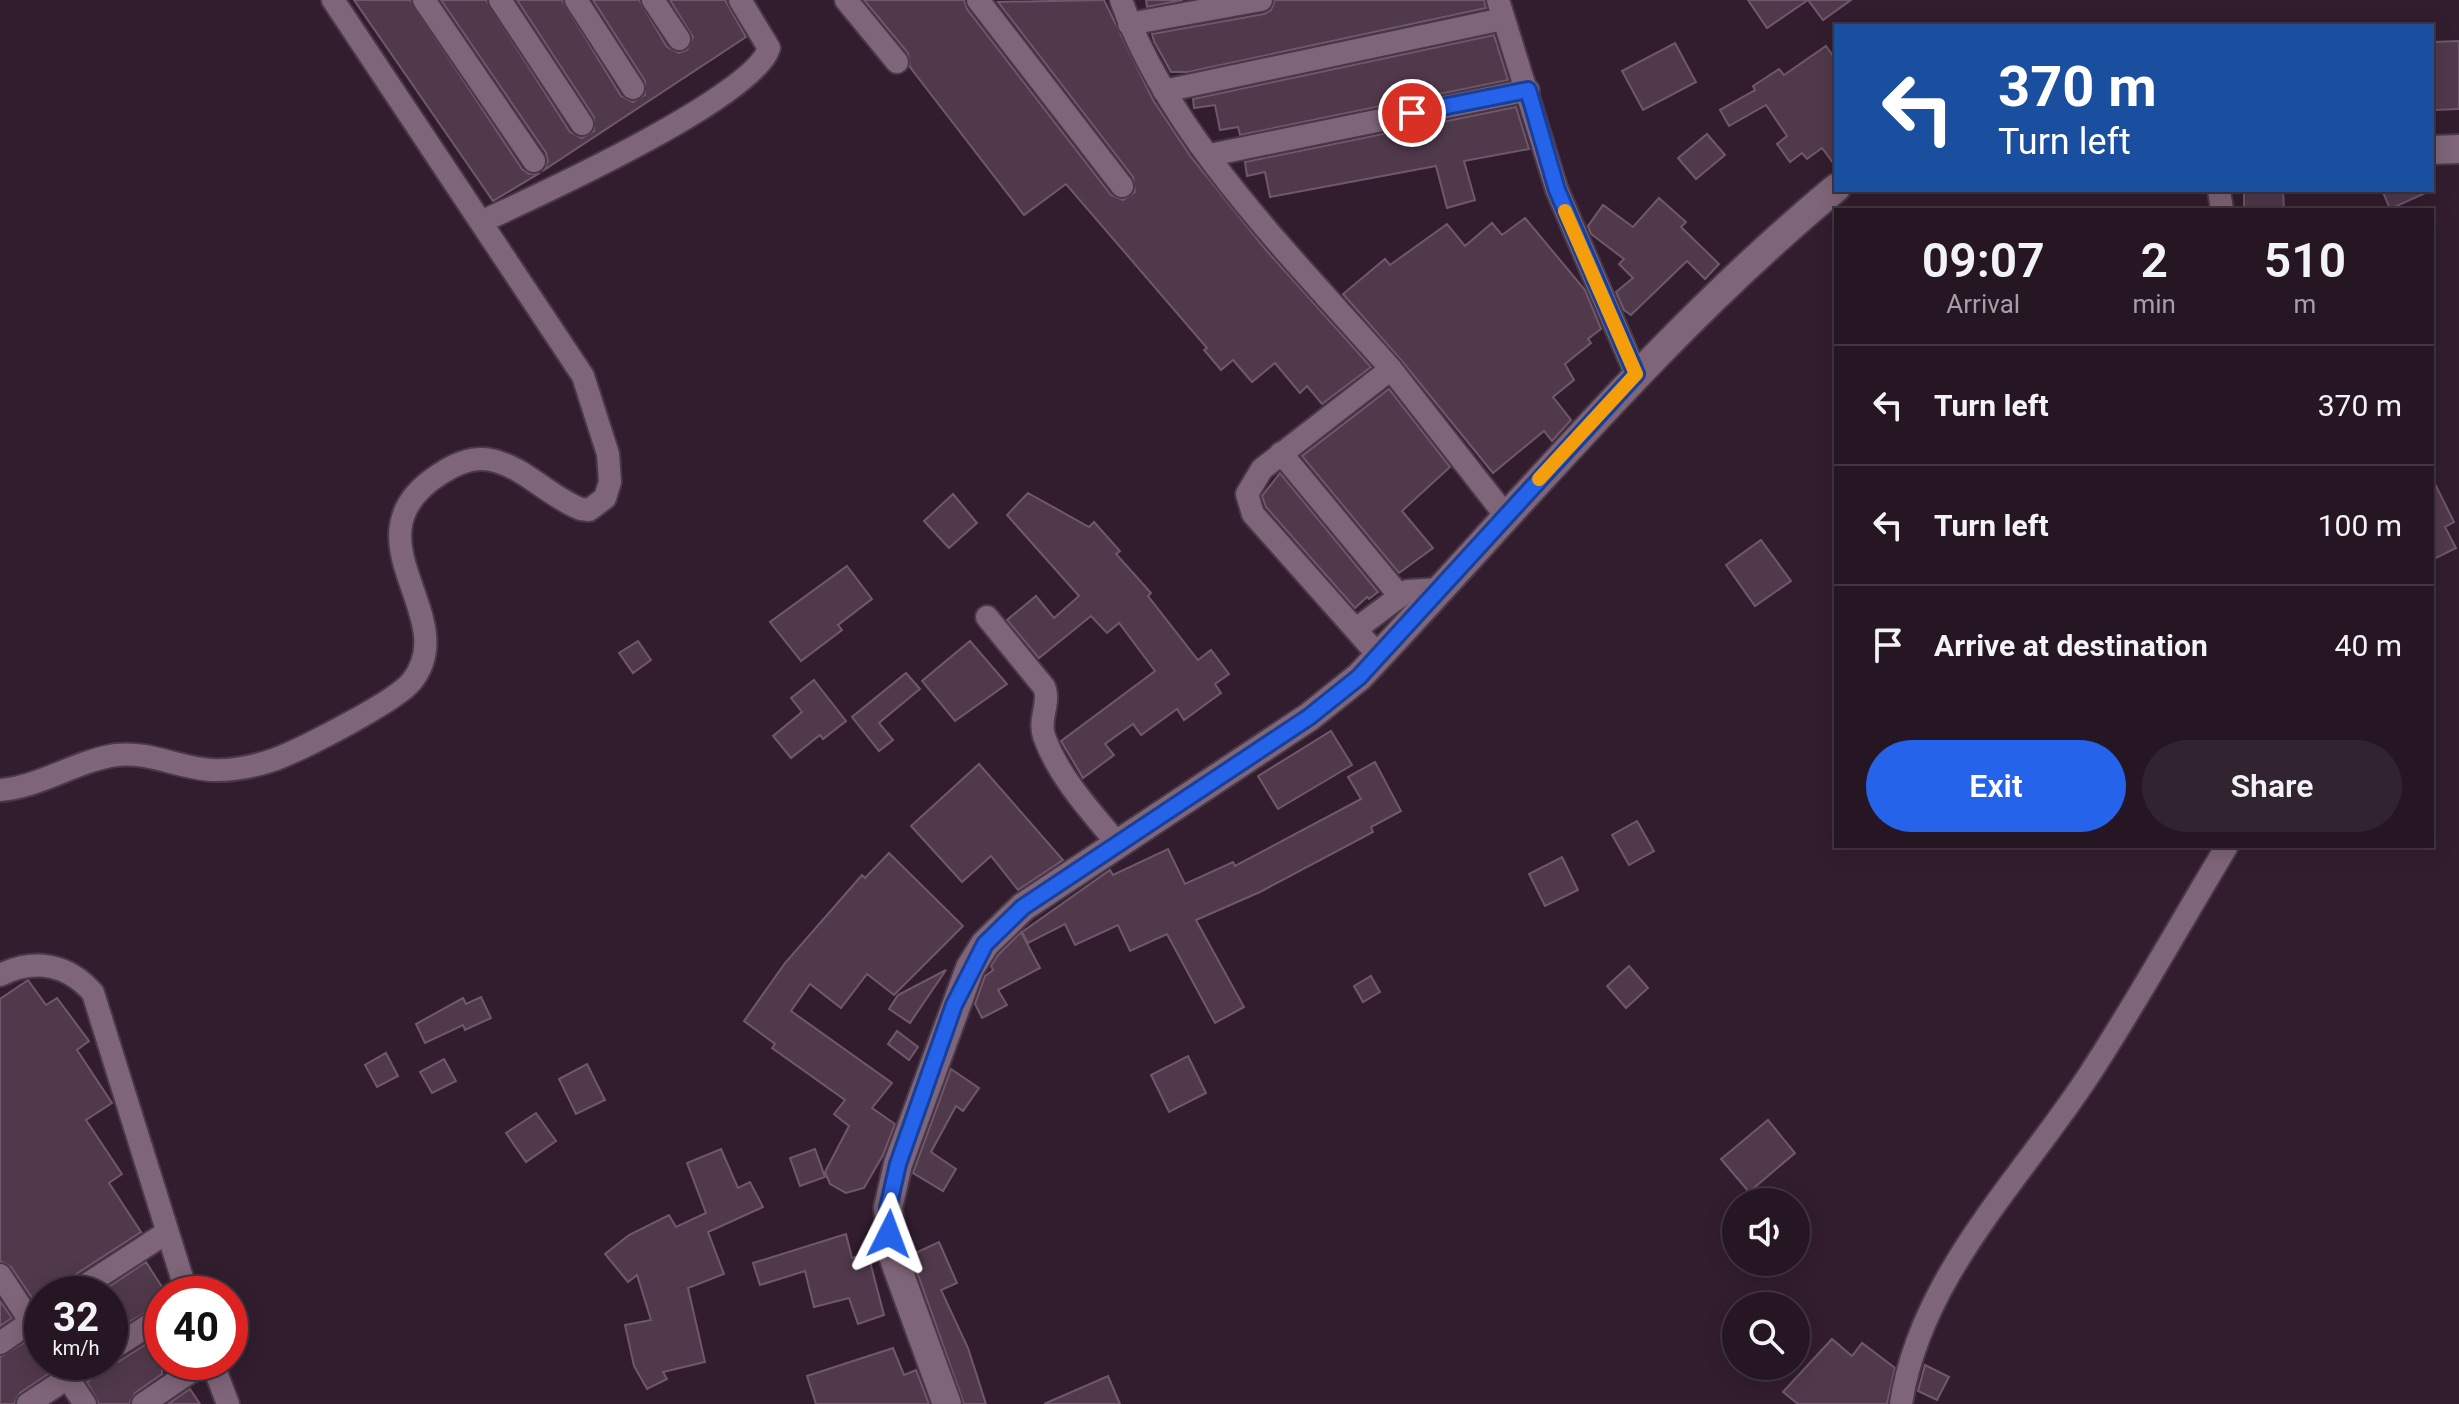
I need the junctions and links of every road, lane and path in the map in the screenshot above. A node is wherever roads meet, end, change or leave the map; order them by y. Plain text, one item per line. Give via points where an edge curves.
1 (333, 0) edge
2 (424, 0) edge
3 (500, 0) edge
4 (576, 0) edge
5 (653, 0) edge
6 (740, 0) edge
7 (846, 0) edge
8 (978, 0) edge
9 (1121, 0) edge
10 (1261, 0) edge
11 (1501, 9) edge
12 (1129, 24) junction
13 (679, 39) dead end
14 (897, 62) dead end
15 (633, 88) dead end
16 (1528, 90) junction
17 (1164, 91) junction
18 (582, 124) dead end
19 (2459, 149) edge
20 (2434, 150) edge
21 (1210, 155) junction
22 (534, 161) dead end
23 (1122, 186) dead end
24 (1834, 190) edge
25 (483, 221) junction
26 (1391, 369) junction
27 (1636, 374) junction
28 (1281, 453) junction
29 (1506, 516) junction
30 (1440, 589) junction
31 (1399, 595) junction
32 (987, 617) dead end
33 (1356, 629) junction
34 (1379, 656) junction
35 (0, 790) edge
36 (1118, 844) junction
37 (2226, 848) edge
38 (0, 975) edge
39 (166, 1233) junction
40 (0, 1275) edge
41 (100, 1276) edge
42 (181, 1276) edge
43 (24, 1307) edge
44 (24, 1332) edge
45 (0, 1343) edge
46 (52, 1380) edge
47 (69, 1380) edge
48 (178, 1380) edge
49 (219, 1380) edge
50 (28, 1404) edge
51 (85, 1404) edge
52 (143, 1404) edge
53 (228, 1404) edge
54 (947, 1404) edge
55 (1901, 1404) edge

1 - 25 street
2 - 22 street
3 - 18 street
4 - 15 street
5 - 13 street
6 - 25 street via 769,48 752,73 654,138
7 - 14 street
8 - 23 street
9 - 12 street
10 - 12 street
11 - 16 street
11 - 17 street
12 - 17 street
16 - 21 street
16 - 27 street via 1557,190
17 - 21 street
19 - 20 street
21 - 26 street via 1272,235
24 - 27 street via 1771,242
25 - 35 street via 583,376 608,454 605,498 589,510 581,509 491,460 471,459 452,466 411,499 399,526 425,654 402,692 254,766 209,770 149,756 117,755
26 - 28 street
26 - 29 street
27 - 29 street
28 - 31 street
28 - 33 street via 1253,481 1248,503
29 - 30 street
30 - 31 street
30 - 34 street
31 - 33 street
32 - 36 street via 1044,687 1042,726 1048,745 1076,792
33 - 34 street
34 - 36 street via 1309,717
36 - 54 street via 1023,907 985,944 954,1005 898,1164 888,1208 894,1259
37 - 55 street via 2089,1075 1948,1276 1917,1339
38 - 39 street via 48,965 65,969 93,993
39 - 41 street
39 - 42 street
40 - 43 street
44 - 45 street
46 - 50 street
47 - 51 street
48 - 52 street
49 - 53 street

